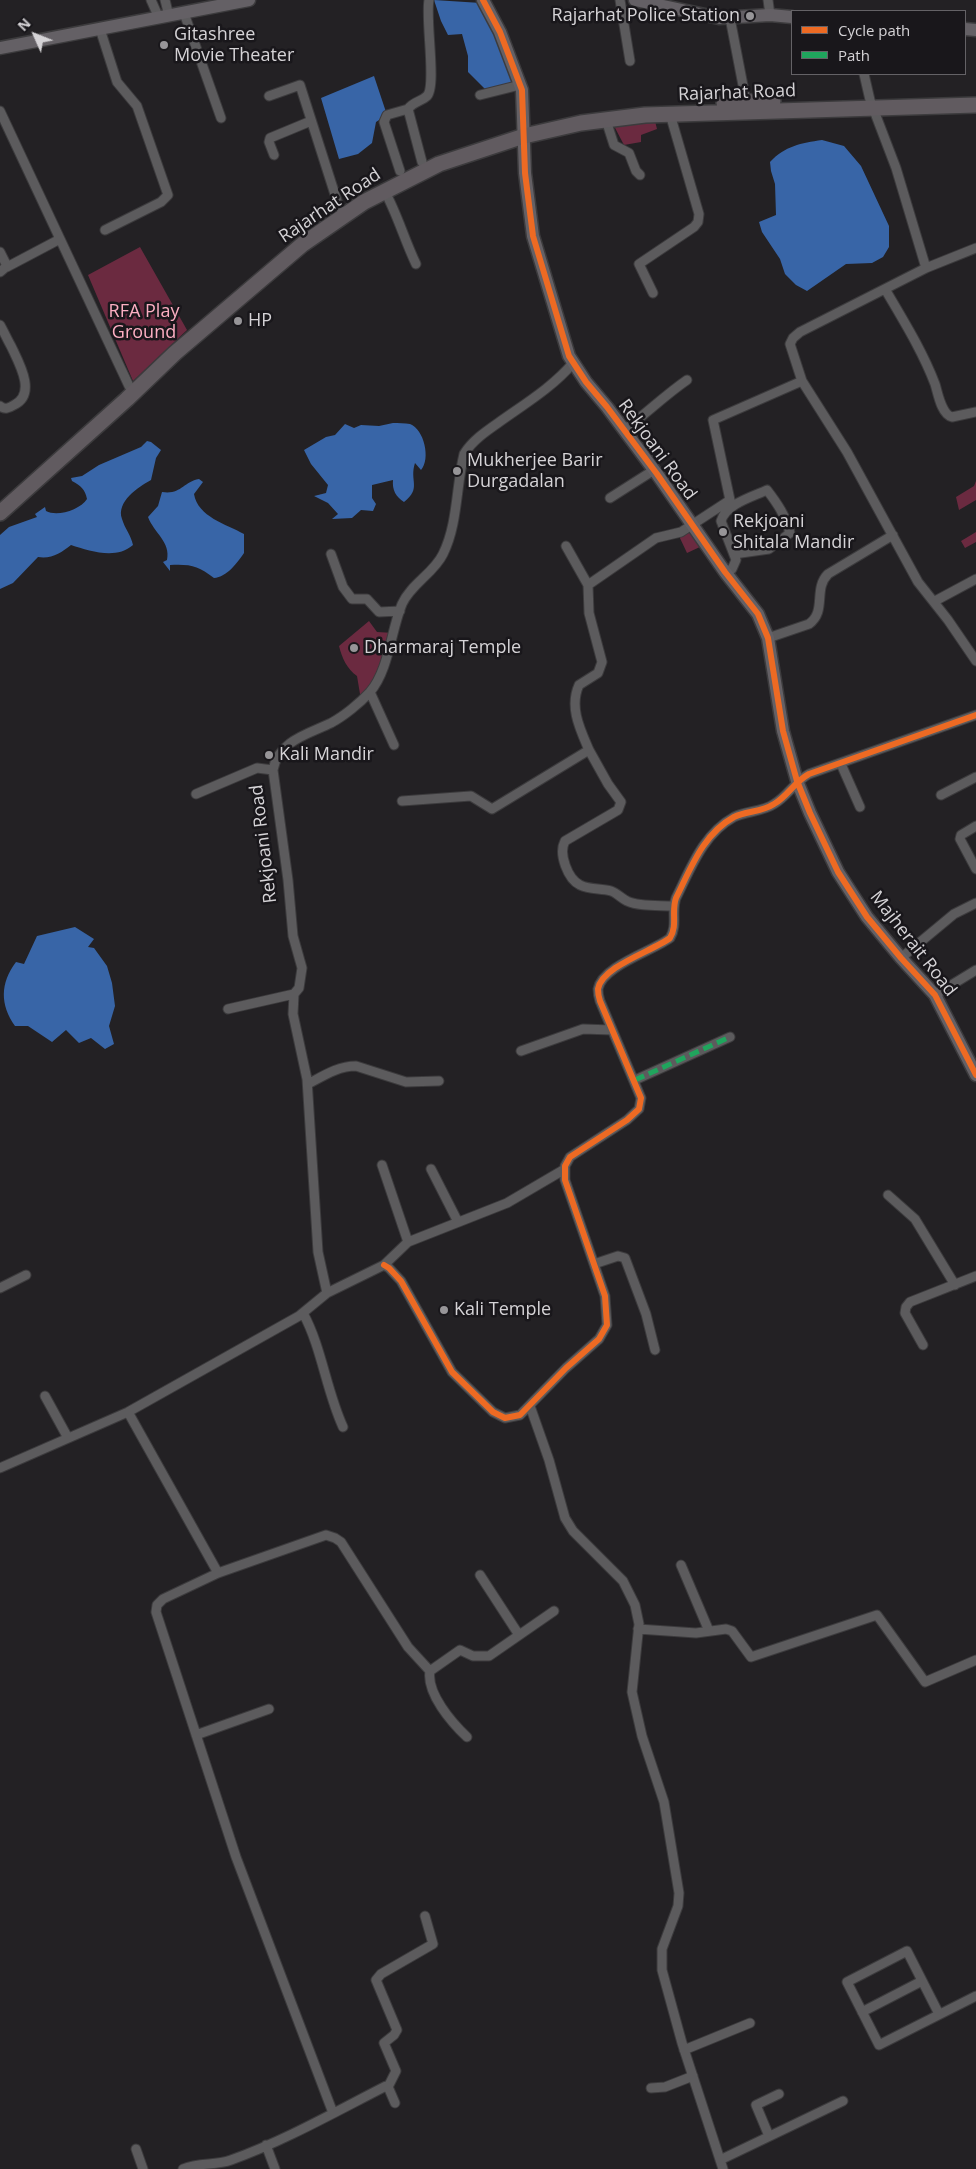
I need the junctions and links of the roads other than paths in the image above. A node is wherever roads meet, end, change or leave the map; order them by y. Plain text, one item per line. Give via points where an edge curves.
1 (151, 0) edge
2 (164, 0) edge
3 (249, 0) edge
4 (429, 0) edge
5 (483, 0) edge
6 (620, 0) edge
7 (635, 0) edge
8 (768, 0) edge
9 (184, 13) junction
10 (770, 15) junction
11 (164, 17) junction
12 (791, 17) edge
13 (730, 18) junction
14 (100, 29) junction
15 (0, 48) edge
16 (630, 61) dead end
17 (864, 75) edge
18 (520, 85) junction
19 (480, 95) dead end
20 (269, 96) dead end
21 (976, 97) edge
22 (746, 101) junction
23 (872, 104) junction
24 (976, 106) edge
25 (408, 109) junction
26 (0, 112) edge
27 (670, 114) junction
28 (221, 118) dead end
29 (606, 120) junction
30 (311, 121) junction
31 (524, 132) junction
32 (274, 155) dead end
33 (422, 162) junction
34 (400, 172) junction
35 (640, 175) dead end
36 (384, 190) junction
37 (339, 207) junction
38 (105, 230) dead end
39 (60, 239) junction
40 (976, 248) edge
41 (0, 252) edge
42 (416, 264) dead end
43 (926, 268) junction
44 (3, 270) edge
45 (885, 289) junction
46 (653, 294) dead end
47 (0, 325) edge
48 (573, 363) junction
49 (688, 380) dead end
50 (802, 381) junction
51 (129, 386) junction
52 (0, 406) edge
53 (976, 412) edge
54 (624, 430) junction
55 (654, 470) junction
56 (610, 498) dead end
57 (0, 502) edge
58 (0, 513) edge
59 (693, 525) junction
60 (893, 535) junction
61 (566, 546) dead end
62 (331, 554) dead end
63 (734, 554) junction
64 (725, 572) junction
65 (976, 579) edge
66 (588, 585) junction
67 (935, 601) junction
68 (400, 611) junction
69 (768, 638) junction
70 (976, 660) edge
71 (370, 692) junction
72 (976, 715) edge
73 (394, 745) dead end
74 (589, 750) junction
75 (840, 764) junction
76 (273, 770) junction
77 (976, 777) edge
78 (797, 781) junction
79 (196, 794) dead end
80 (941, 795) dead end
81 (402, 800) dead end
82 (860, 807) dead end
83 (976, 826) edge
84 (976, 869) edge
85 (976, 903) edge
86 (673, 906) junction
87 (901, 958) junction
88 (976, 970) edge
89 (294, 994) junction
90 (935, 995) junction
91 (228, 1009) dead end
92 (612, 1030) junction
93 (730, 1037) dead end
94 (521, 1051) dead end
95 (976, 1075) edge
96 (635, 1080) junction
97 (439, 1081) dead end
98 (308, 1084) junction
99 (382, 1164) dead end
100 (431, 1169) dead end
101 (565, 1169) junction
102 (888, 1195) dead end
103 (458, 1222) junction
104 (408, 1242) junction
105 (594, 1264) junction
106 (384, 1265) junction
107 (26, 1274) dead end
108 (976, 1276) edge
109 (955, 1284) junction
110 (0, 1288) edge
111 (327, 1292) junction
112 (303, 1313) junction
113 (923, 1346) dead end
114 (655, 1350) dead end
115 (45, 1396) dead end
116 (530, 1406) junction
117 (128, 1412) junction
118 (343, 1426) dead end
119 (68, 1438) junction
120 (0, 1468) edge
121 (681, 1565) dead end
122 (218, 1573) junction
123 (480, 1575) dead end
124 (554, 1611) dead end
125 (638, 1629) junction
126 (709, 1631) junction
127 (520, 1635) junction
128 (976, 1660) edge
129 (430, 1671) junction
130 (270, 1709) dead end
131 (196, 1735) junction
132 (467, 1737) dead end
133 (425, 1916) dead end
134 (922, 1981) junction
135 (976, 1996) edge
136 (862, 2012) junction
137 (939, 2014) junction
138 (750, 2023) dead end
139 (684, 2050) junction
140 (693, 2076) junction
141 (388, 2087) junction
142 (651, 2088) dead end
143 (779, 2094) dead end
144 (844, 2101) dead end
145 (395, 2103) dead end
146 (333, 2113) junction
147 (769, 2136) junction
148 (266, 2145) junction
149 (136, 2149) dead end
150 (721, 2164) edge
151 (224, 2166) edge
152 (144, 2169) edge
153 (183, 2169) edge
154 (276, 2169) edge

1 - 11 street
2 - 11 street
3 - 9 street
4 - 25 street via 430,90 426,97 413,102
5 - 18 street, Rekjoani Road via 500,32
6 - 16 street
7 - 13 street
8 - 10 street
9 - 11 street
9 - 28 street
10 - 12 street
10 - 13 street
11 - 14 street
13 - 22 street
14 - 15 street
14 - 38 street via 116,82 137,106 168,195 161,202
17 - 23 street
18 - 19 street
18 - 31 street, Rekjoani Road via 524,100
20 - 30 street via 300,85
21 - 23 main road, Rajarhat Road
22 - 23 main road, Rajarhat Road
22 - 31 main road, Rajarhat Road via 639,106 582,114
23 - 24 main road, Rajarhat Road
23 - 27 main road, Rajarhat Road
23 - 43 street via 896,168
25 - 33 street
25 - 34 street via 387,115 384,122
26 - 39 street
27 - 29 main road, Rajarhat Road
27 - 46 street via 699,214 694,227 639,264
29 - 31 main road, Rajarhat Road
29 - 35 street via 614,146 629,153
30 - 32 street via 270,138
30 - 37 street
31 - 33 main road, Rajarhat Road via 459,147
31 - 36 main road, Rajarhat Road via 439,164
31 - 48 street, Rekjoani Road via 527,199 533,236
33 - 34 main road, Rajarhat Road
34 - 37 main road, Rajarhat Road
36 - 42 street via 395,209 404,240
36 - 58 main road, Rajarhat Road via 322,229 246,292
37 - 51 main road, Rajarhat Road via 316,223
39 - 44 street
39 - 51 street
40 - 43 street
41 - 44 street
43 - 45 street
45 - 50 street via 793,338 790,344
45 - 53 street via 934,381 945,412 952,417
47 - 52 street via 17,359 26,391 18,404 9,408
48 - 54 street, Rekjoani Road
48 - 68 street, Rekjoani Road via 469,446 462,459 449,541 443,555 410,593
49 - 54 street
50 - 59 street via 713,420 730,500
50 - 60 street via 847,452
51 - 57 main road, Rajarhat Road
54 - 55 street, Rekjoani Road
55 - 56 street
55 - 59 street, Rekjoani Road
59 - 64 street, Rekjoani Road
59 - 66 street via 682,532 656,538
60 - 67 street via 918,582
60 - 69 street via 822,580 815,620
61 - 66 street
62 - 68 street via 343,587 352,598 367,599 378,612
63 - 63 street via 722,516 727,510 767,490 779,506 790,533 769,549
63 - 64 street via 736,560 732,569
64 - 69 street, Rekjoani Road via 758,614
65 - 67 street
66 - 74 street via 589,613 602,662 598,673 579,685 574,705
67 - 70 street
68 - 71 street, Rekjoani Road via 376,683
69 - 78 street, Rekjoani Road via 783,731
71 - 73 street
71 - 76 street, Rekjoani Road via 333,722 286,746 275,757
72 - 75 street
74 - 81 street via 492,809 471,796
74 - 86 street via 621,806 565,841 563,860 573,878 586,888 615,892 636,904
75 - 78 street via 820,769
75 - 82 street
76 - 79 street via 257,768
76 - 89 street, Rekjoani Road via 293,936 302,968 299,988
77 - 80 street
78 - 86 street via 780,801 734,817 706,840
78 - 87 street, Majherait Road via 838,872 866,917
83 - 84 street via 961,834 960,839
85 - 87 street via 954,914
86 - 92 street via 676,925 670,938 620,965 602,981 598,990 600,1001
87 - 90 street, Majherait Road
88 - 90 street
89 - 91 street
89 - 98 street, Rekjoani Road via 293,1014
90 - 95 street, Majherait Road
92 - 94 street via 583,1029
92 - 96 street
93 - 96 street
96 - 101 street via 641,1098 639,1109 570,1157
97 - 98 street via 406,1082 348,1066
98 - 111 street, Rekjoani Road via 318,1252
99 - 104 street
100 - 103 street
101 - 103 street via 507,1203
101 - 105 street via 565,1180
102 - 109 street via 916,1219
103 - 104 street
104 - 106 street
105 - 114 street via 618,1256 625,1258 646,1314
105 - 116 street via 605,1296 605,1331
106 - 111 street
106 - 116 street via 401,1282 452,1372 482,1403 505,1418 520,1416
107 - 110 street
108 - 109 street
109 - 113 street via 910,1302 906,1308 905,1313
111 - 112 street
112 - 117 street
112 - 118 street
115 - 119 street
116 - 125 street via 565,1518 623,1581 635,1605
117 - 119 street
117 - 122 street
119 - 120 street
121 - 126 street
122 - 129 street via 326,1536 335,1538 342,1542 408,1648
122 - 131 street via 164,1599 157,1605 156,1612
123 - 127 street
124 - 127 street
125 - 126 street
125 - 139 street via 632,1692 642,1736 664,1802 679,1893 678,1906 662,1949 662,1970
126 - 128 street via 732,1630 751,1657 876,1614 925,1682
127 - 129 street via 489,1656 456,1652
129 - 132 street via 430,1682 449,1719
130 - 131 street
131 - 146 street via 236,1857
133 - 141 street via 433,1944 376,1980 397,2030 384,2043 396,2072
134 - 136 street
134 - 136 street via 906,1951 848,1981
134 - 137 street
135 - 137 street
136 - 137 street via 880,2045
138 - 139 street
139 - 140 street
140 - 142 street via 665,2087
140 - 150 street
141 - 145 street
141 - 146 street
143 - 147 street via 756,2105
144 - 147 street
146 - 148 street
147 - 150 street
148 - 151 street
148 - 154 street
149 - 152 street
151 - 153 street via 198,2164

